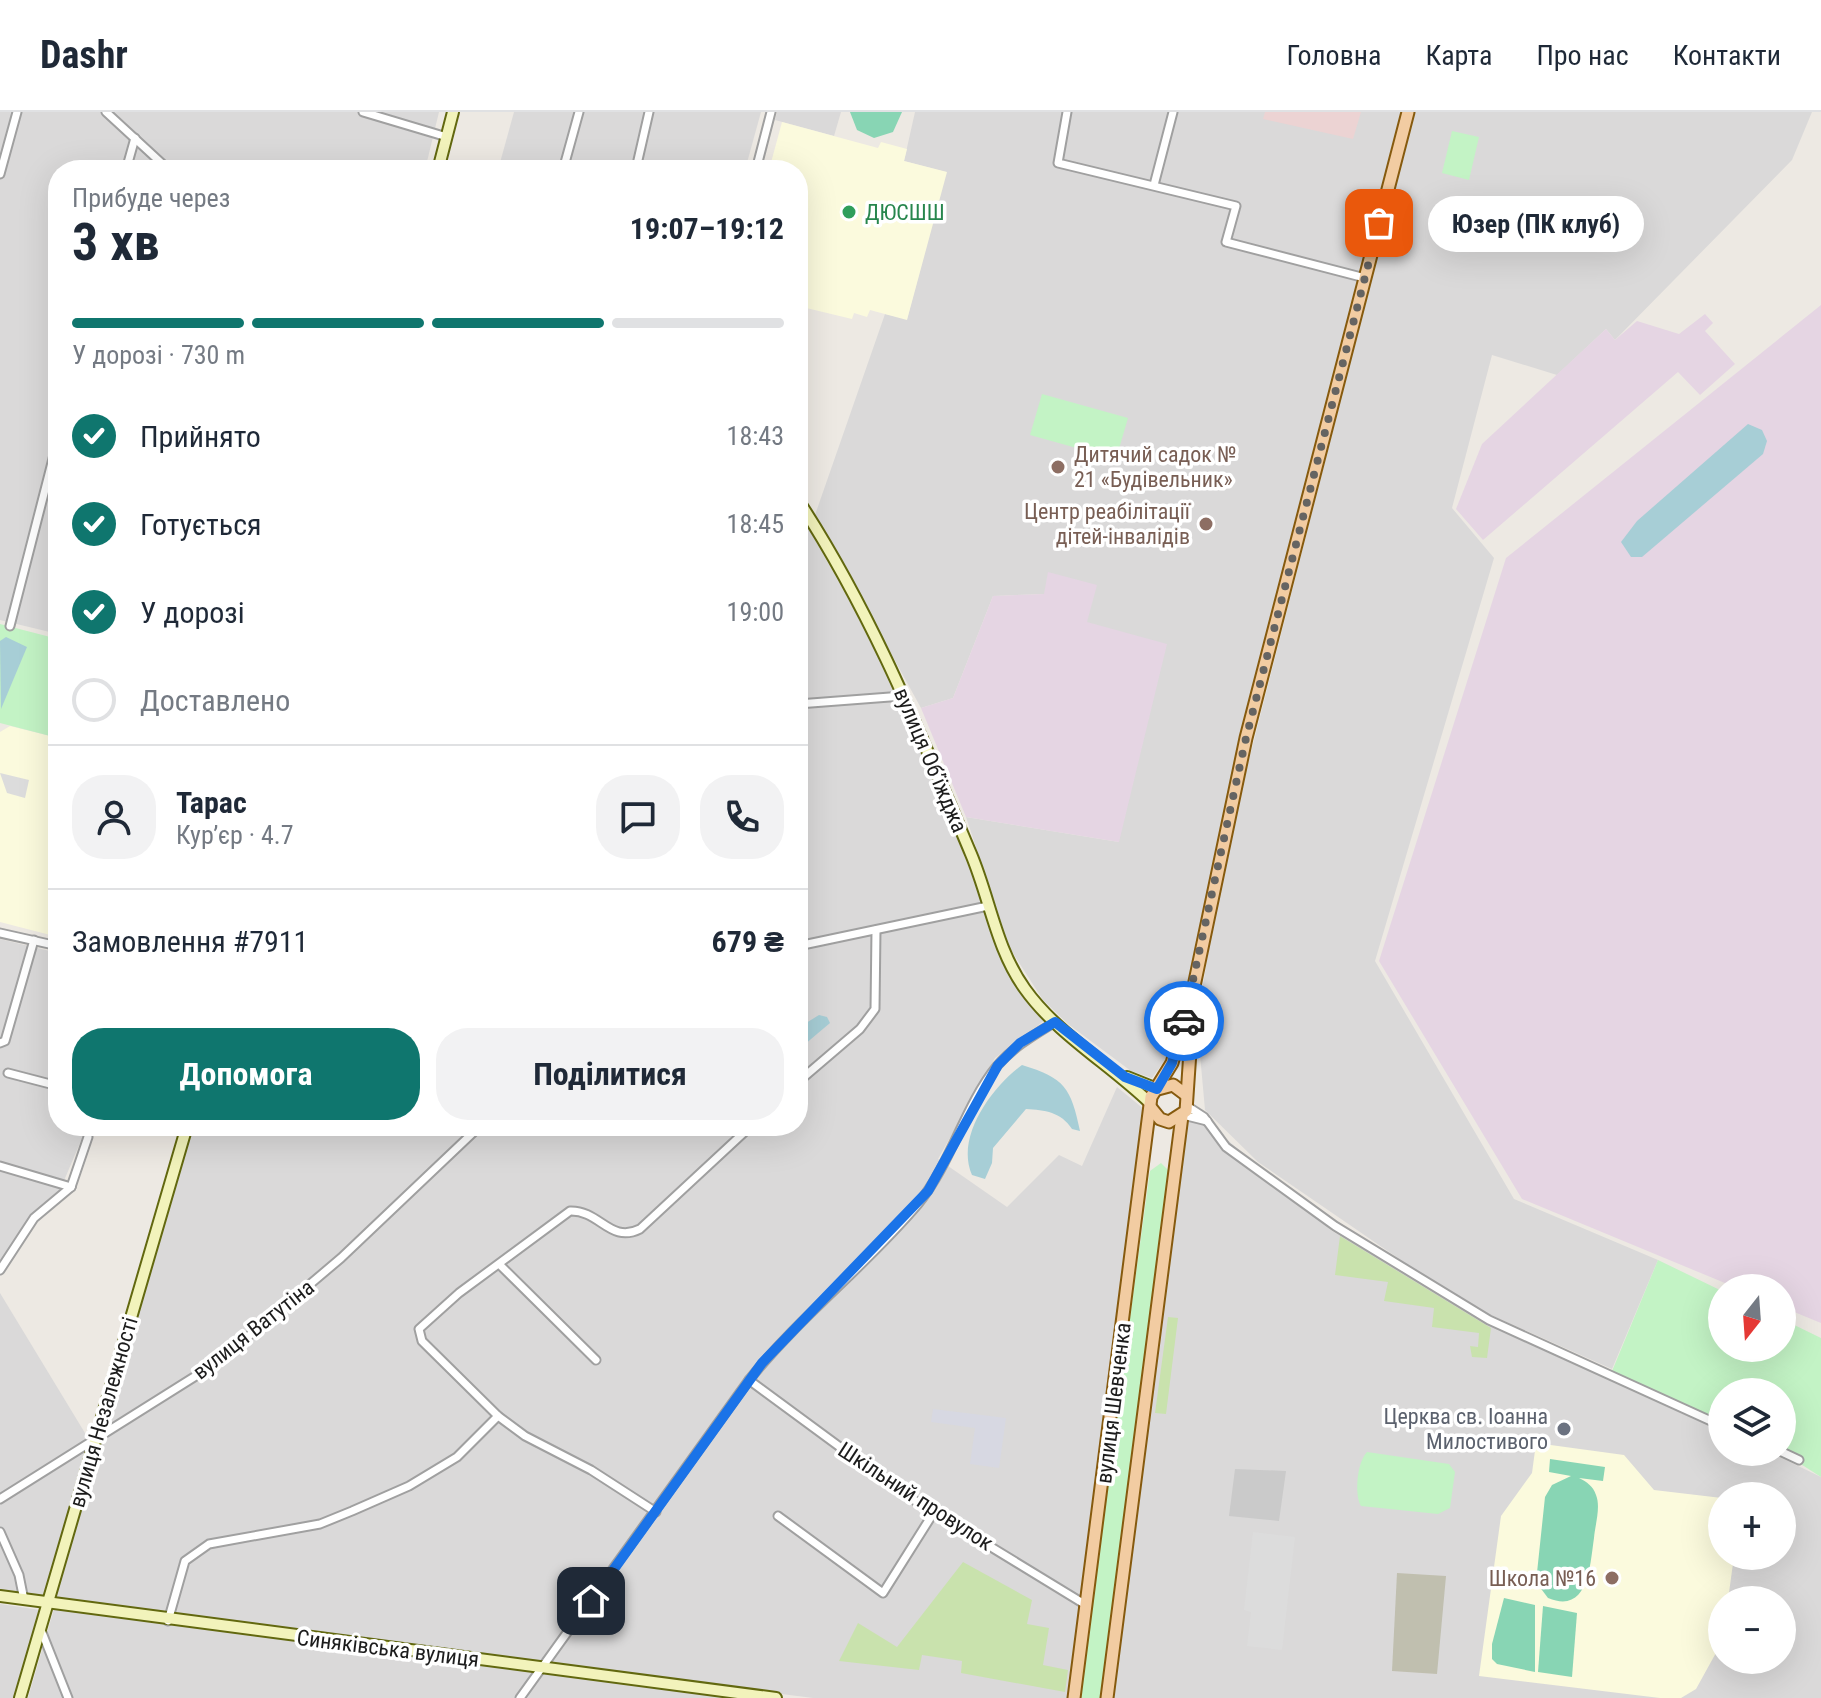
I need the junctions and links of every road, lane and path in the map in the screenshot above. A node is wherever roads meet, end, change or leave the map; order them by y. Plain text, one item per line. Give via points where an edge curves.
1 (17, 112) edge
2 (106, 112) edge
3 (363, 112) edge
4 (453, 112) edge
5 (579, 112) edge
6 (649, 112) edge
7 (771, 112) edge
8 (1067, 112) edge
9 (1173, 112) edge
10 (1408, 112) edge
11 (447, 137) junction
12 (135, 138) junction
13 (129, 160) edge
14 (158, 160) edge
15 (443, 160) edge
16 (566, 160) edge
17 (638, 160) dead end
18 (759, 160) edge
19 (0, 174) edge
20 (1154, 185) junction
21 (1365, 278) junction
22 (48, 478) edge
23 (808, 517) edge
24 (10, 626) dead end
25 (903, 696) junction
26 (808, 703) edge
27 (988, 906) junction
28 (876, 930) junction
29 (0, 933) edge
30 (34, 940) junction
31 (48, 944) edge
32 (808, 944) edge
33 (1193, 991) junction
34 (1055, 1022) junction
35 (0, 1043) edge
36 (8, 1073) dead end
37 (808, 1073) edge
38 (1125, 1077) junction
39 (48, 1083) edge
40 (1157, 1089) junction
41 (1151, 1105) junction
42 (1184, 1108) junction
43 (88, 1136) edge
44 (184, 1136) edge
45 (469, 1136) edge
46 (740, 1136) edge
47 (0, 1166) edge
48 (71, 1187) junction
49 (500, 1265) junction
50 (0, 1270) edge
51 (596, 1360) dead end
52 (749, 1380) junction
53 (498, 1416) junction
54 (1708, 1420) edge
55 (95, 1439) junction
56 (1796, 1459) edge
57 (1799, 1460) dead end
58 (0, 1499) edge
59 (656, 1512) junction
60 (934, 1512) junction
61 (778, 1516) dead end
62 (0, 1532) edge
63 (0, 1596) edge
64 (24, 1600) junction
65 (49, 1603) junction
66 (1087, 1605) junction
67 (168, 1621) junction
68 (41, 1630) junction
69 (543, 1668) junction
70 (756, 1697) edge
71 (20, 1698) edge
72 (68, 1698) edge
73 (520, 1698) edge
74 (776, 1698) edge
75 (1074, 1698) edge
76 (1107, 1698) edge

1 - 19 street
2 - 12 street
3 - 11 street
4 - 11 street
5 - 16 street
6 - 17 street
7 - 18 street
8 - 20 street via 1058,163
9 - 20 street
10 - 21 main road, вулиця Шевченка
11 - 15 street
12 - 13 street
12 - 14 street
20 - 21 street via 1236,206 1226,242
21 - 33 main road, вулиця Шевченка via 1246,738
22 - 24 street
23 - 25 street, вулиця Обʼїжджа via 865,615
25 - 26 street
25 - 27 street, вулиця Обʼїжджа via 973,858
27 - 28 street
27 - 34 street, вулиця Обʼїжджа via 1013,971
28 - 32 street
28 - 37 street via 875,1009 860,1029
29 - 30 street
30 - 31 street
30 - 35 street via 5,1041
33 - 40 main road, вулиця Шевченка via 1172,1063
33 - 42 main road, вулиця Шевченка
34 - 38 street, вулиця Обʼїжджа
34 - 52 street via 1020,1043 998,1065 918,1203 791,1330
36 - 39 street
38 - 40 street, вулиця Обʼїжджа
38 - 41 street, вулиця Обʼїжджа
40 - 41 main road, вулиця Шевченка
40 - 42 main road via 1173,1085
41 - 42 main road via 1164,1121
41 - 66 main road, вулиця Шевченка
42 - 54 street via 1207,1121 1226,1147 1335,1226 1489,1320
42 - 76 main road, вулиця Шевченка
43 - 48 street
44 - 55 street, вулиця Незалежності
45 - 55 street, вулиця Ватутіна via 269,1322 218,1362
46 - 49 street via 640,1229 616,1234 592,1214 570,1211
47 - 48 street
48 - 50 street via 34,1218
49 - 51 street
49 - 53 street via 459,1293 419,1329 418,1336
52 - 59 street
52 - 60 street, Шкільний провулок
53 - 59 street
53 - 67 street via 457,1457 409,1486 320,1524 209,1544 185,1561
55 - 58 street, вулиця Ватутіна
55 - 65 street, вулиця Незалежності
56 - 57 street
59 - 69 street
60 - 61 street via 883,1593
60 - 66 street, Шкільний провулок
62 - 64 street
63 - 64 street, Синяківська вулиця
64 - 65 street, Синяківська вулиця
65 - 67 street, Синяківська вулиця
65 - 68 street, вулиця Незалежності
66 - 75 main road, вулиця Шевченка
67 - 69 street, Синяківська вулиця
68 - 71 street, вулиця Незалежності
68 - 72 street
69 - 70 street, Синяківська вулиця
69 - 73 street
70 - 74 street, Синяківська вулиця

